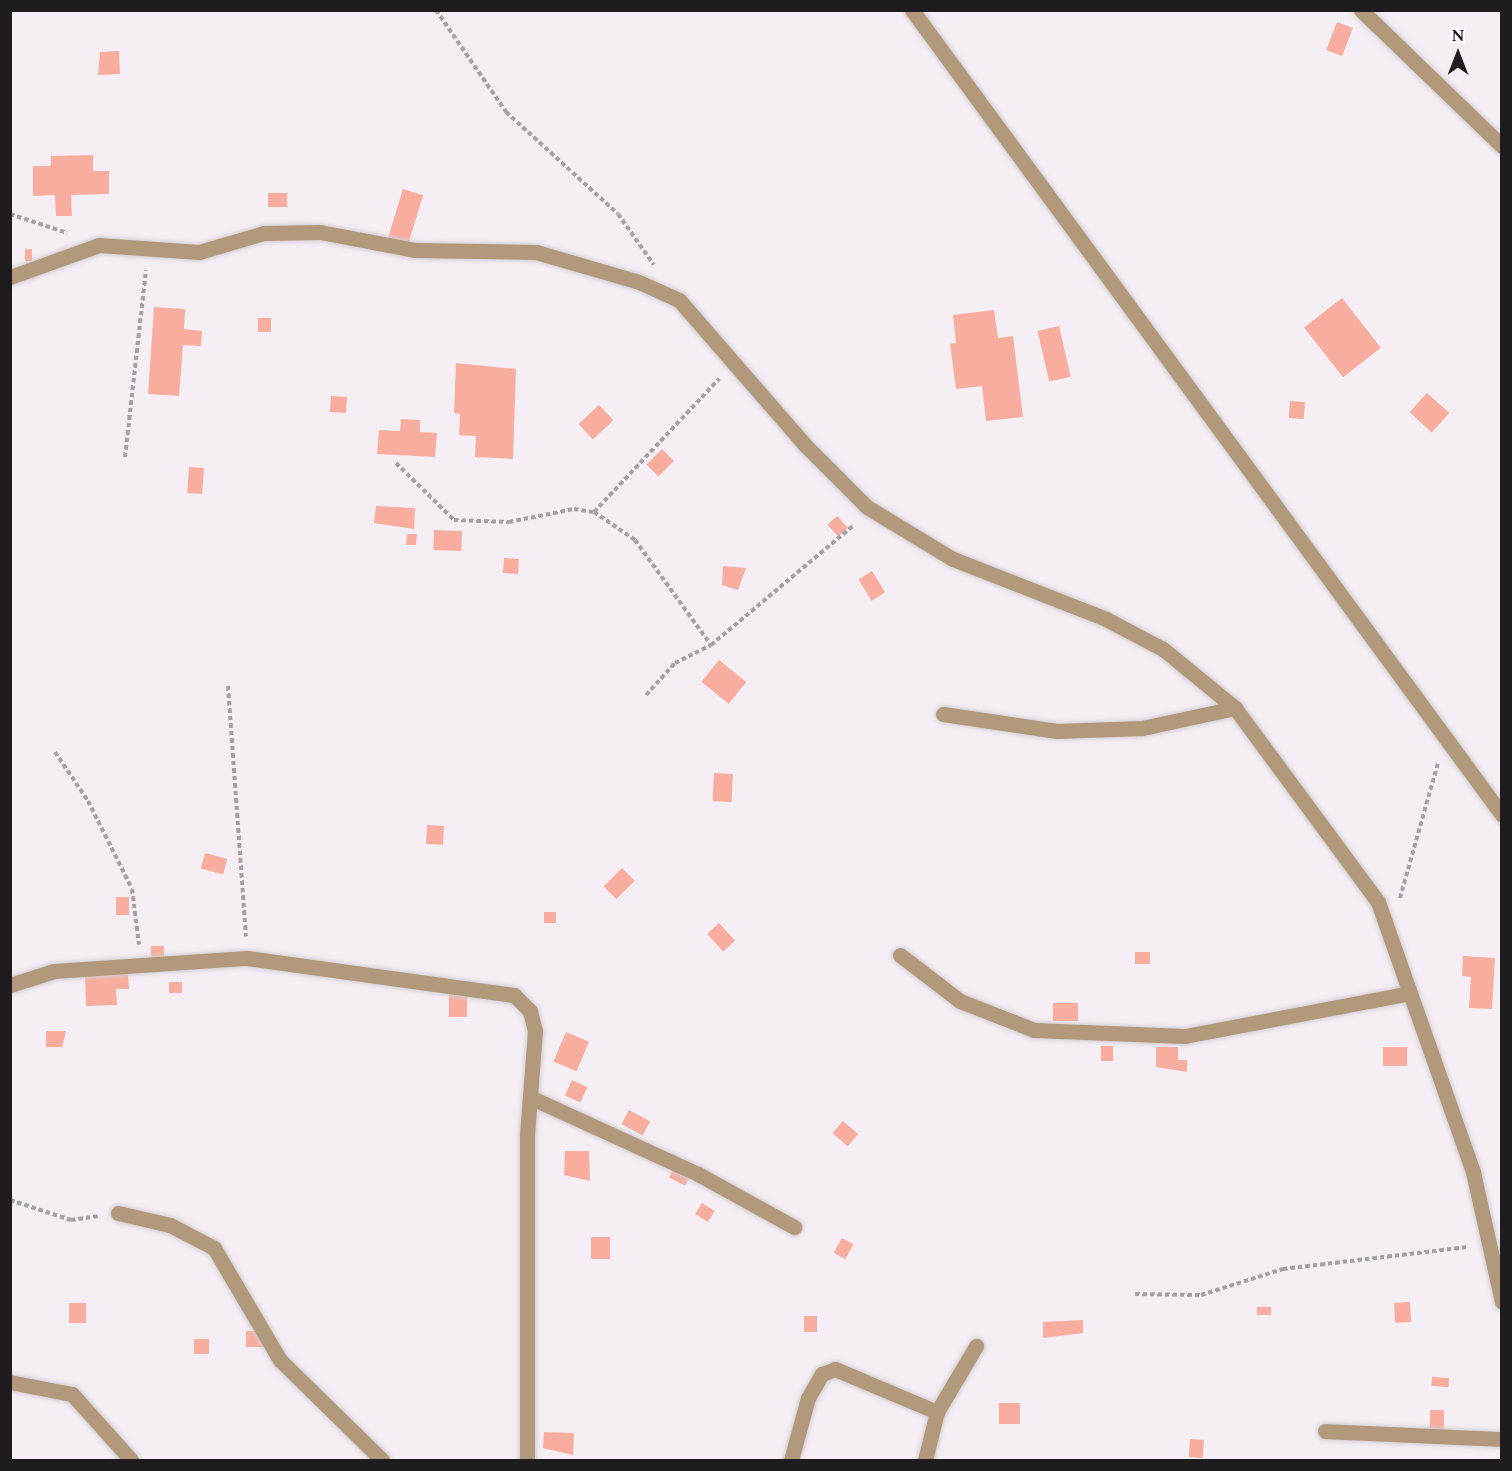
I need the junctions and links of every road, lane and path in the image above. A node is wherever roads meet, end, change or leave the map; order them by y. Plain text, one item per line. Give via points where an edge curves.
1 (436, 10) edge
2 (912, 10) edge
3 (1361, 10) edge
4 (1502, 146) edge
5 (10, 214) edge
6 (99, 245) junction
7 (148, 251) junction
8 (10, 277) edge
9 (679, 300) junction
10 (731, 362) junction
11 (125, 457) dead end
12 (396, 463) dead end
13 (867, 507) junction
14 (594, 512) junction
15 (711, 645) junction
16 (228, 686) dead end
17 (646, 695) dead end
18 (1235, 708) junction
19 (943, 714) dead end
20 (1445, 740) junction
21 (55, 752) dead end
22 (1502, 815) edge
23 (1390, 932) junction
24 (900, 955) dead end
25 (247, 958) junction
26 (141, 963) junction
27 (10, 985) edge
28 (1410, 993) junction
29 (534, 1099) junction
30 (10, 1200) edge
31 (118, 1213) joint
32 (794, 1227) dead end
33 (1492, 1243) junction
34 (1135, 1294) dead end
35 (1502, 1302) edge
36 (976, 1346) dead end
37 (10, 1382) edge
38 (937, 1412) junction
39 (1325, 1431) dead end
40 (1502, 1439) edge
41 (131, 1461) edge
42 (382, 1461) edge
43 (527, 1461) edge
44 (791, 1461) edge
45 (925, 1461) edge

1 - 9 path via 506,112 618,214
2 - 20 street
3 - 4 street
5 - 6 path
6 - 7 street
6 - 8 street
7 - 9 street via 200,252 264,233 320,232 414,250 537,252 639,282
7 - 11 path
9 - 10 street
10 - 13 street
10 - 14 path via 708,393
12 - 14 path via 454,520 509,522 574,509
13 - 15 path via 844,537
13 - 18 street via 954,559 1106,619 1163,649
14 - 15 path via 636,540
15 - 17 path via 675,663
16 - 25 path
18 - 19 street via 1142,728 1057,730
18 - 23 street via 1365,879
20 - 22 street
20 - 23 path
21 - 26 path via 88,801 132,889
23 - 28 street
24 - 28 street via 960,1001 1034,1030 1185,1036
25 - 26 street
25 - 29 street via 514,995 530,1011 535,1031
26 - 27 street via 54,971
28 - 33 street
29 - 32 street via 698,1174
29 - 43 street via 527,1135
30 - 31 path via 71,1220
31 - 42 street via 170,1225 214,1248 280,1360
33 - 34 path via 1283,1269 1201,1295
33 - 35 street
36 - 38 street
37 - 41 street via 61,1389 84,1402
38 - 44 street via 835,1370 822,1374 808,1398
38 - 45 street
39 - 40 street

